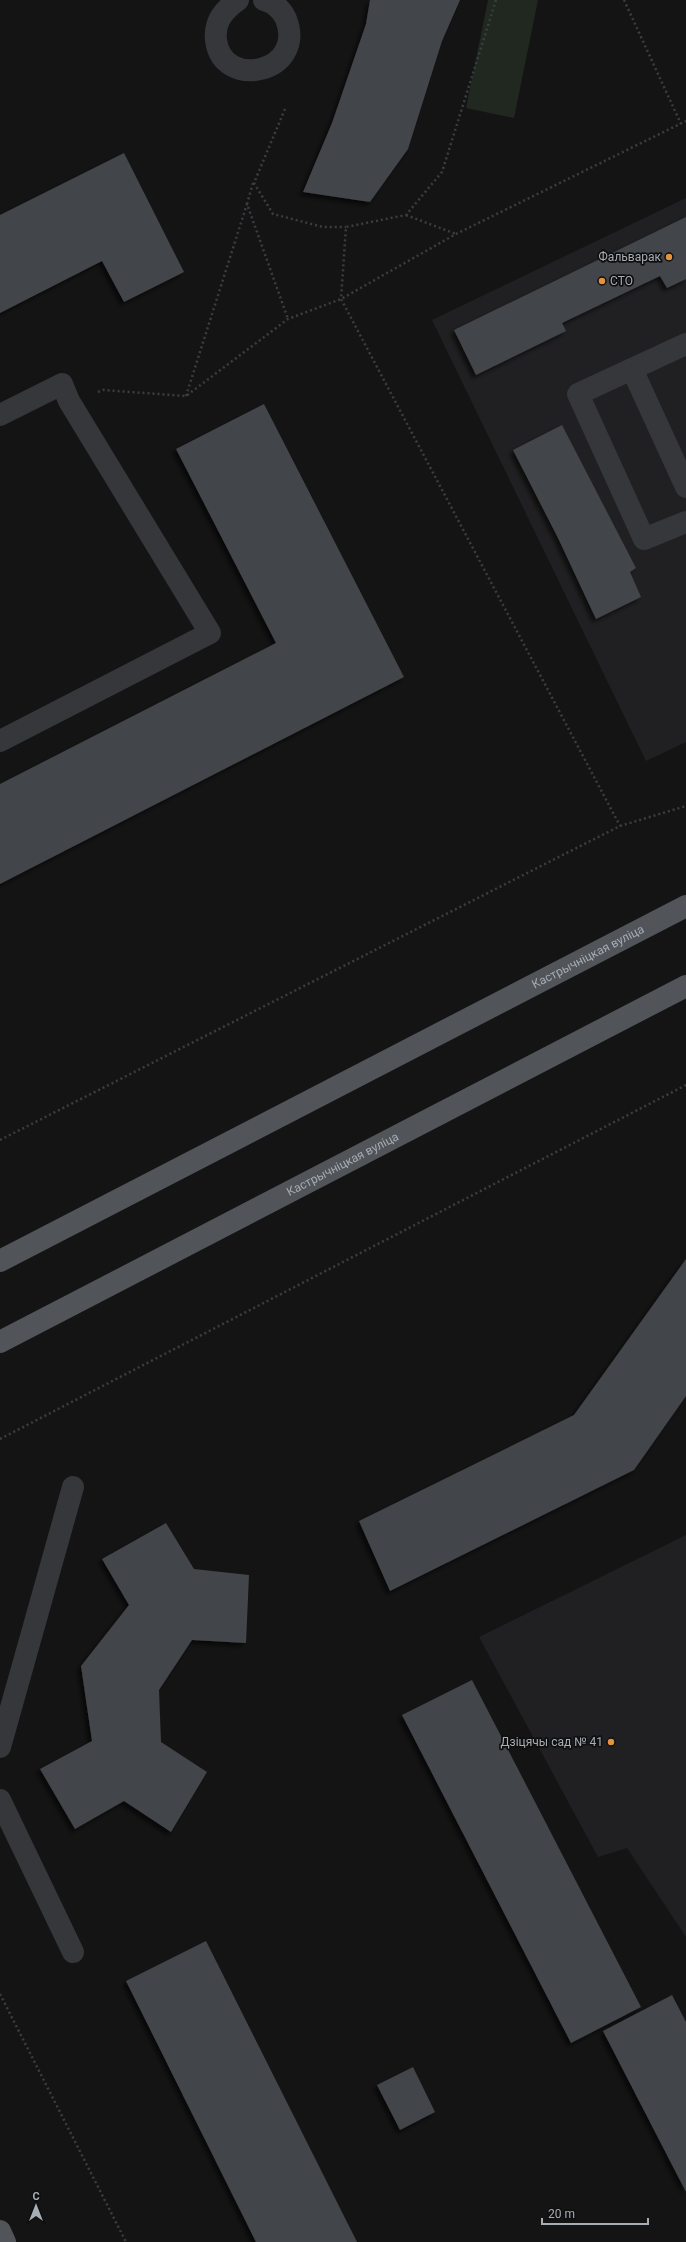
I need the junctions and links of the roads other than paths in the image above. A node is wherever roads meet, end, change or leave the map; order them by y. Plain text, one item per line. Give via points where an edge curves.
1 (238, 0) edge
2 (264, 0) edge
3 (686, 344) edge
4 (632, 369) junction
5 (0, 416) edge
6 (686, 487) edge
7 (686, 522) edge
8 (0, 741) edge
9 (686, 906) edge
10 (686, 986) edge
11 (0, 1261) edge
12 (0, 1342) edge
13 (73, 1487) dead end
14 (0, 1747) edge
15 (0, 1800) edge
16 (73, 1952) dead end
17 (0, 2231) edge
18 (5, 2242) edge

1 - 2 lane via 225,9 217,24 216,41 222,56 234,67 250,72 267,69 280,59 288,44 289,28 283,13
3 - 4 lane
4 - 6 lane
4 - 7 lane via 578,394 644,539
5 - 8 lane via 62,384 69,401 210,633
9 - 11 main road, Кастрычніцкая вуліца
10 - 12 main road, Кастрычніцкая вуліца
13 - 14 lane
15 - 16 lane
17 - 18 main road

